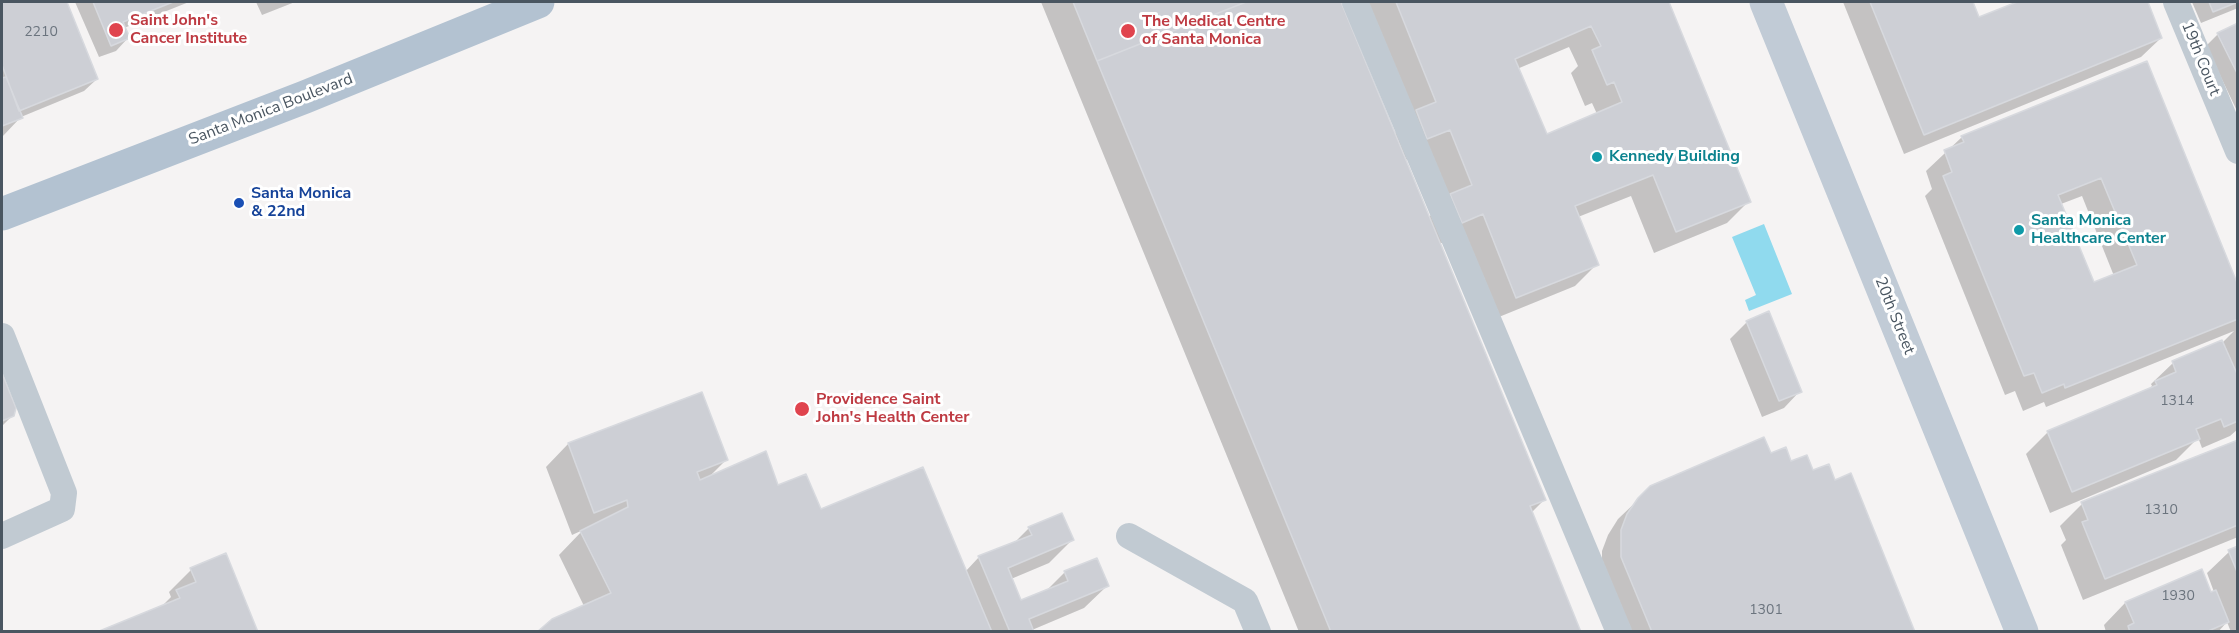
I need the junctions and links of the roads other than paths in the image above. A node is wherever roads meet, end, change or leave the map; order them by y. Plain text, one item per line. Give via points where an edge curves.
1 (538, 2) edge
2 (1355, 2) edge
3 (1766, 2) edge
4 (2176, 2) edge
5 (2238, 151) edge
6 (2, 214) edge
7 (2, 336) edge
8 (2, 536) edge
9 (1129, 536) dead end
10 (1258, 632) edge
11 (1619, 632) edge
12 (2022, 632) edge

1 - 6 main road, Santa Monica Boulevard
2 - 11 lane
3 - 12 main road, 20th Street
4 - 5 lane, 19th Court
7 - 8 lane via 64,493 62,510
9 - 10 lane via 1245,601

